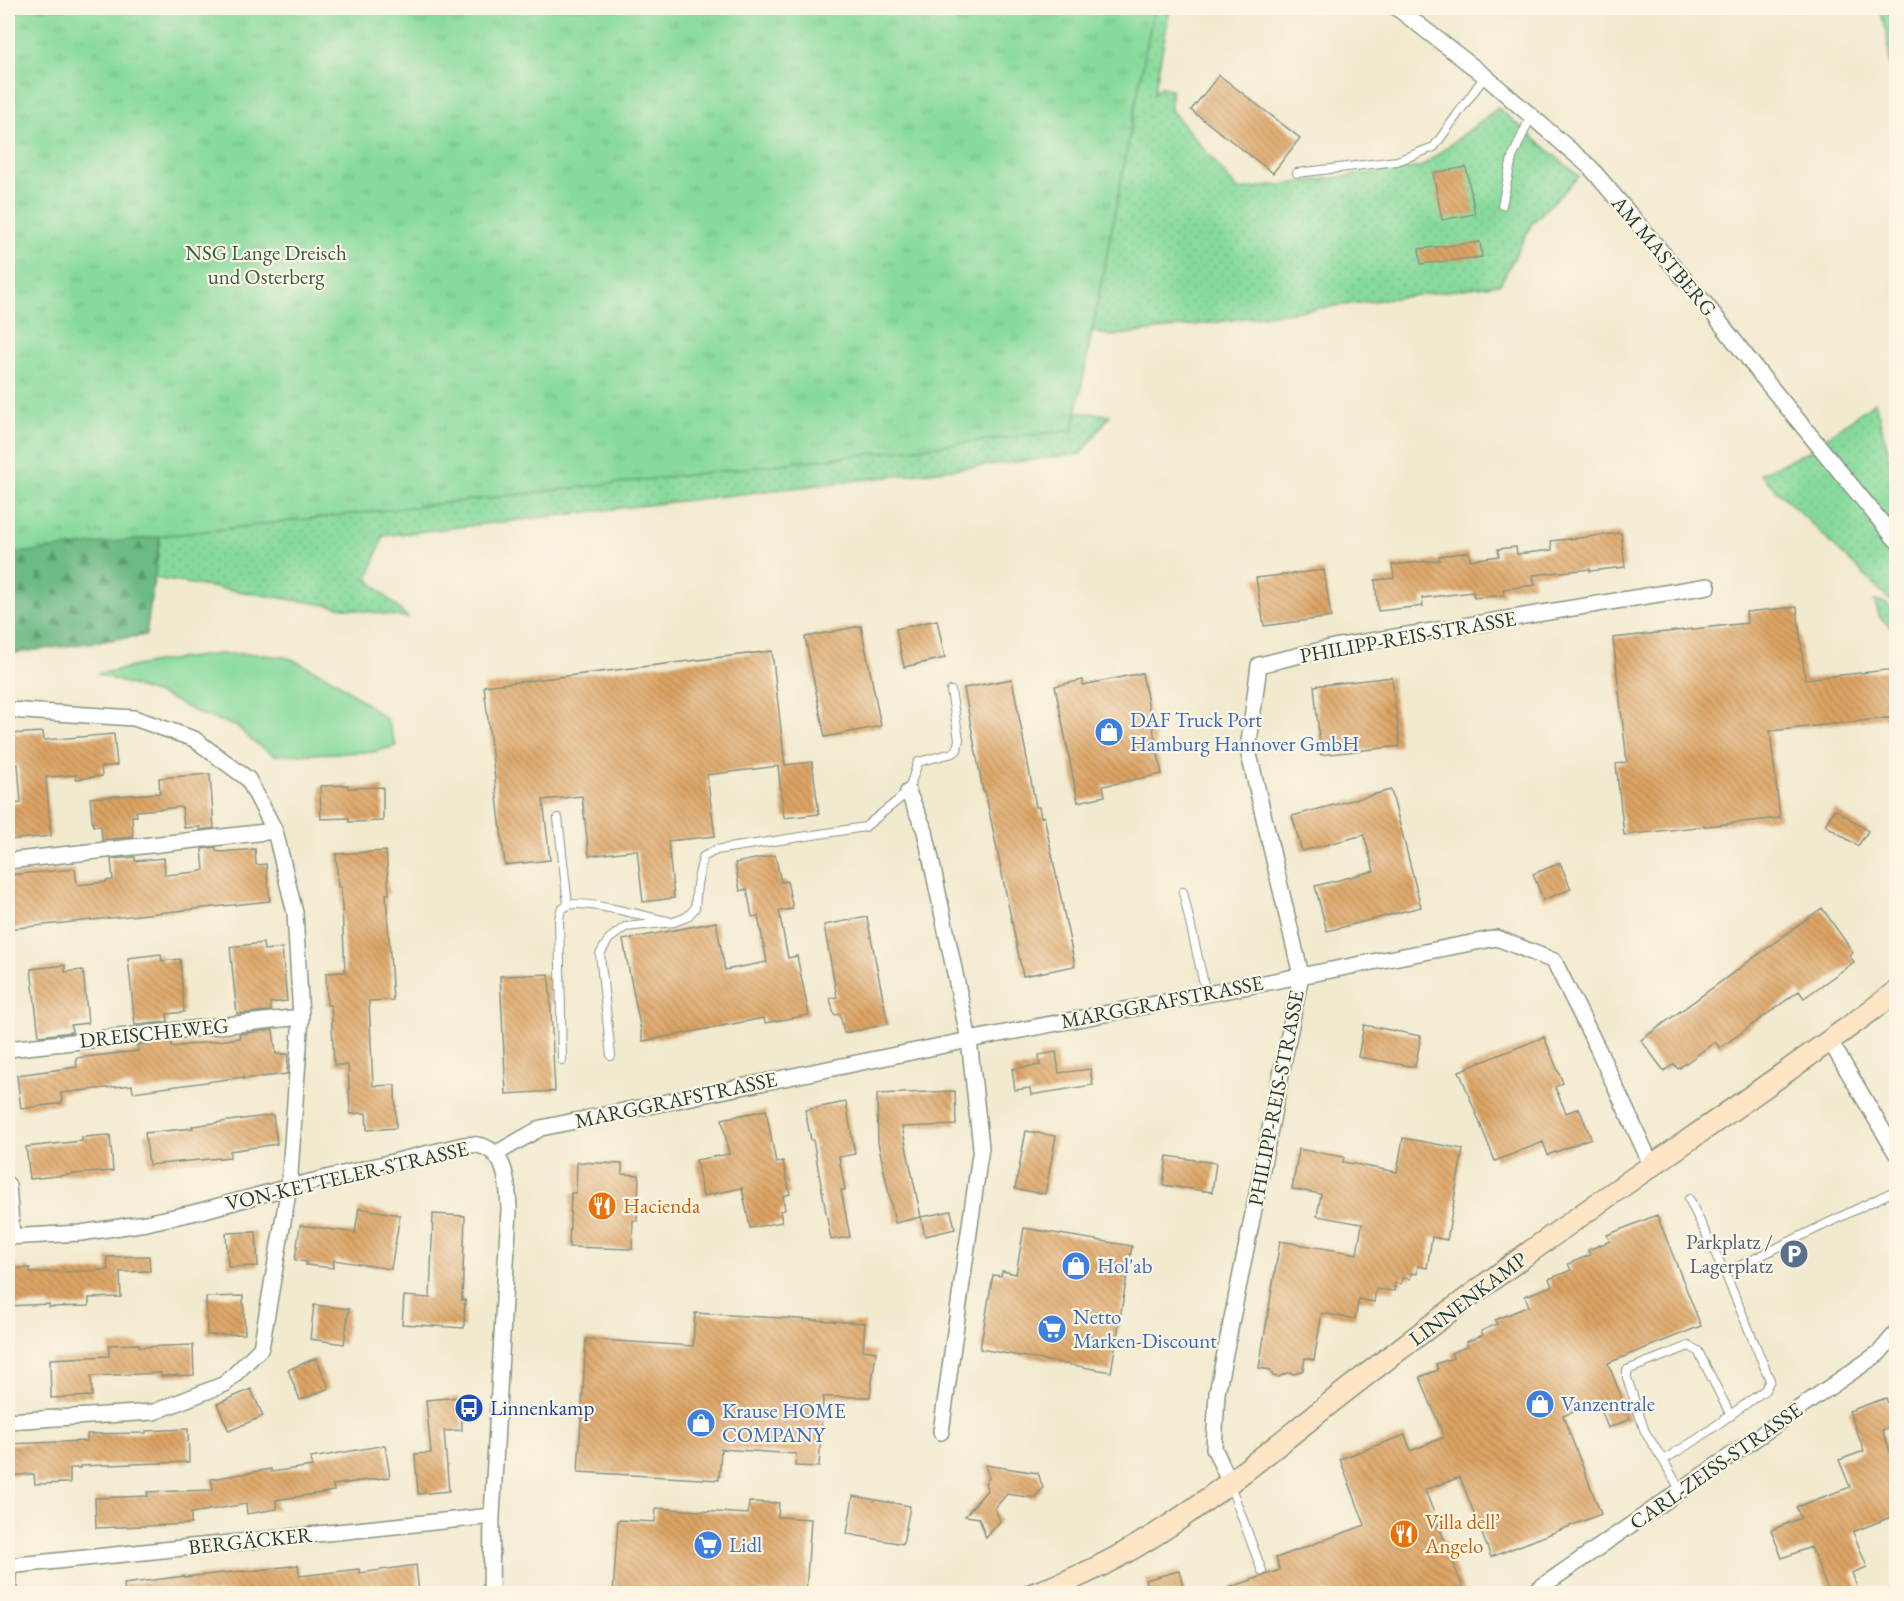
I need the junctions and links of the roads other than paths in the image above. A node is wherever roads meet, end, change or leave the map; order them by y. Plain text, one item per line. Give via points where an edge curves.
1 (1397, 8) edge
2 (1485, 76) junction
3 (1531, 116) junction
4 (1297, 173) dead end
5 (1502, 205) dead end
6 (1896, 540) edge
7 (1708, 586) dead end
8 (951, 691) dead end
9 (8, 710) edge
10 (908, 792) junction
11 (558, 818) dead end
12 (275, 831) junction
13 (8, 861) edge
14 (1183, 892) dead end
15 (568, 905) junction
16 (675, 922) junction
17 (1300, 975) junction
18 (1896, 992) edge
19 (1206, 993) junction
20 (301, 1017) junction
21 (969, 1040) junction
22 (1830, 1041) junction
23 (8, 1049) edge
24 (611, 1056) dead end
25 (562, 1060) dead end
26 (495, 1154) junction
27 (1896, 1154) edge
28 (1651, 1164) junction
29 (8, 1185) edge
30 (289, 1187) junction
31 (1896, 1190) edge
32 (1689, 1199) dead end
33 (10, 1237) edge
34 (1725, 1273) junction
35 (1896, 1333) edge
36 (1731, 1416) junction
37 (8, 1421) edge
38 (941, 1432) dead end
39 (1663, 1460) junction
40 (1230, 1483) junction
41 (1681, 1491) junction
42 (492, 1516) junction
43 (8, 1566) edge
44 (1262, 1571) dead end
45 (9, 1593) edge
46 (491, 1593) edge
47 (1034, 1593) edge
48 (1531, 1593) edge

1 - 2 street, AM MASTBERG
2 - 3 street, AM MASTBERG
2 - 4 lane via 1434,147 1397,161
3 - 5 lane via 1512,158
3 - 6 street, AM MASTBERG via 1590,167
7 - 17 street, PHILIPP-REIS-STRASSE via 1334,647 1259,665 1248,750
8 - 10 lane via 959,747 953,753 918,762
9 - 12 street via 134,718 194,740 248,779
10 - 16 lane via 865,827 716,850 703,857 695,908
10 - 21 street via 925,831
11 - 15 lane
12 - 13 street
12 - 20 street via 296,913
14 - 19 lane
15 - 16 lane
15 - 25 lane via 561,910 559,919
16 - 24 lane via 625,927 609,939 600,954
17 - 19 street, MARGGRAFSTRASSE
17 - 28 street, MARGGRAFSTRASSE via 1497,938 1554,961
17 - 40 street, PHILIPP-REIS-STRASSE via 1217,1393 1214,1448
18 - 22 main road, LINNENKAMP
19 - 21 street, MARGGRAFSTRASSE
20 - 23 street, DREISCHEWEG
20 - 30 street
21 - 26 street, MARGGRAFSTRASSE via 541,1128
21 - 38 street via 981,1148
22 - 27 street
22 - 28 main road, LINNENKAMP
26 - 30 street, VON-KETTELER-STRASSE via 480,1146 463,1144
26 - 42 street, VON-KETTELER-STRASSE via 506,1177 509,1210
28 - 40 main road, LINNENKAMP via 1458,1305
29 - 33 street
30 - 33 street, VON-KETTELER-STRASSE via 124,1228
30 - 37 street via 261,1348 225,1384 154,1412
31 - 34 lane
32 - 34 lane
34 - 36 lane via 1770,1380 1765,1390
35 - 41 street, CARL-ZEISS-STRASSE via 1879,1353
36 - 39 lane
36 - 39 lane via 1698,1351 1689,1346 1627,1370 1645,1432
39 - 41 lane
40 - 44 lane
40 - 47 main road, LINNENKAMP via 1132,1549
41 - 48 street, CARL-ZEISS-STRASSE
42 - 43 street, BERGÄCKER
42 - 46 street, VON-KETTELER-STRASSE
43 - 45 street

